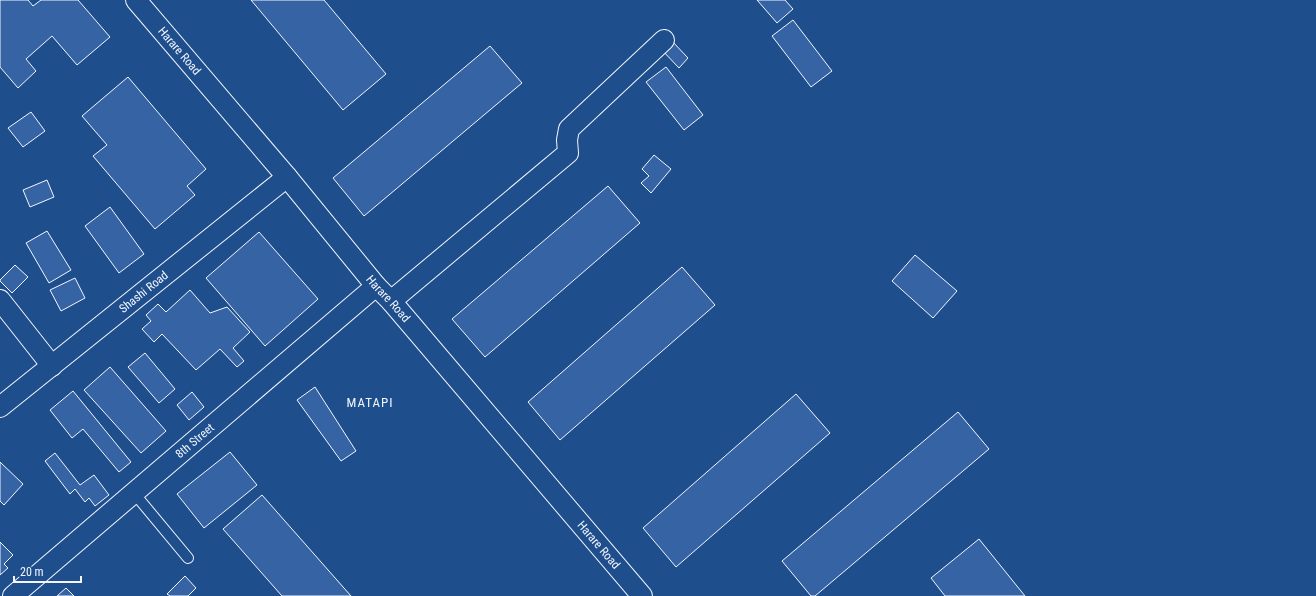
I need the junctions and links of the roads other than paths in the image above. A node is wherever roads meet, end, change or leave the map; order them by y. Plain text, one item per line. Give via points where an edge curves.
1 (136, 0) edge
2 (664, 40) dead end
3 (287, 177) junction
4 (376, 286) junction
5 (0, 300) edge
6 (391, 301) junction
7 (52, 366) junction
8 (0, 406) edge
9 (134, 493) junction
10 (188, 558) dead end
11 (13, 596) edge
12 (642, 596) edge

1 - 3 street, Harare Road
2 - 6 street via 569,129 568,153
3 - 4 street, Harare Road
3 - 7 street, Shashi Road
4 - 6 street, Harare Road
4 - 9 street, 8th Street
5 - 7 street
6 - 12 street, Harare Road
7 - 8 street, Shashi Road
9 - 10 lane
9 - 11 street, 8th Street

